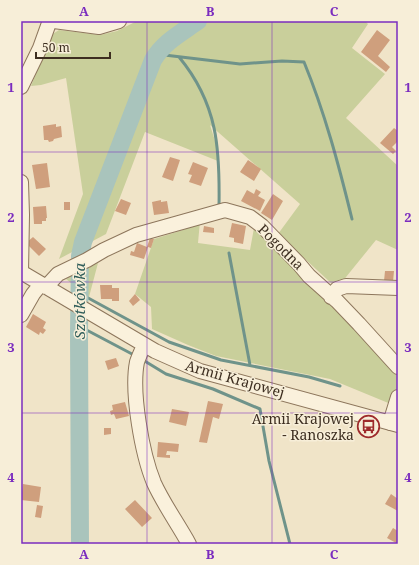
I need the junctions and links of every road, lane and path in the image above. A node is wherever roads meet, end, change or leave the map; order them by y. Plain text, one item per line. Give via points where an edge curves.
1 (119, 21) edge
2 (21, 87) edge
3 (21, 182) edge
4 (21, 272) edge
5 (41, 284) junction
6 (398, 288) edge
7 (21, 294) edge
8 (332, 297) junction
9 (21, 315) edge
10 (144, 345) junction
11 (398, 367) edge
12 (398, 397) edge
13 (394, 424) edge
14 (188, 544) edge

1 - 2 street via 99,27 54,21 49,23
3 - 4 street
4 - 5 street, Armii Krajowej
5 - 7 street
5 - 8 street, Pogodna via 136,235 225,210 250,217 262,226
5 - 9 street
5 - 10 street, Armii Krajowej
6 - 8 street via 346,286 337,289
8 - 11 street, Pogodna
10 - 13 street, Armii Krajowej via 200,371
10 - 14 street via 137,362 136,383 143,446 154,484
12 - 13 street

